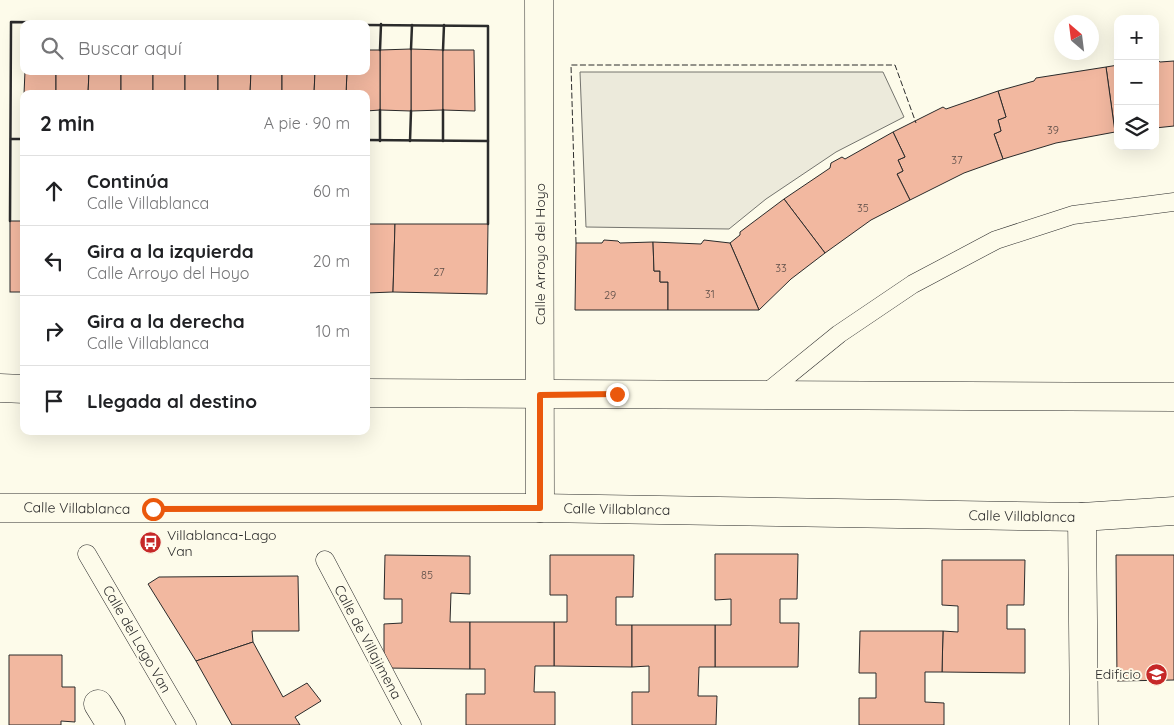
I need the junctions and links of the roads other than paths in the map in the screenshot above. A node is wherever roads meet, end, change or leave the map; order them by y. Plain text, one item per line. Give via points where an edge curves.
1 (539, 0) edge
2 (1174, 202) edge
3 (0, 388) edge
4 (20, 389) edge
5 (370, 393) edge
6 (765, 394) junction
7 (540, 395) junction
8 (1174, 397) edge
9 (0, 508) edge
10 (540, 508) junction
11 (1174, 511) edge
12 (1082, 517) junction
13 (86, 554) dead end
14 (325, 560) dead end
15 (187, 725) edge
16 (412, 725) edge
17 (1084, 725) edge

1 - 7 main road, Calle Arroyo del Hoyo
2 - 6 lane via 1073,215 996,240 912,284 840,334
3 - 4 main road
5 - 7 main road
6 - 7 main road
6 - 8 main road
7 - 10 main road, Calle Arroyo del Hoyo
9 - 10 main road, Calle Villablanca
10 - 12 main road, Calle Villablanca
11 - 12 main road, Calle Villablanca
12 - 17 main road
13 - 15 lane, Calle del Lago Van
14 - 16 lane, Calle de Villajimena

